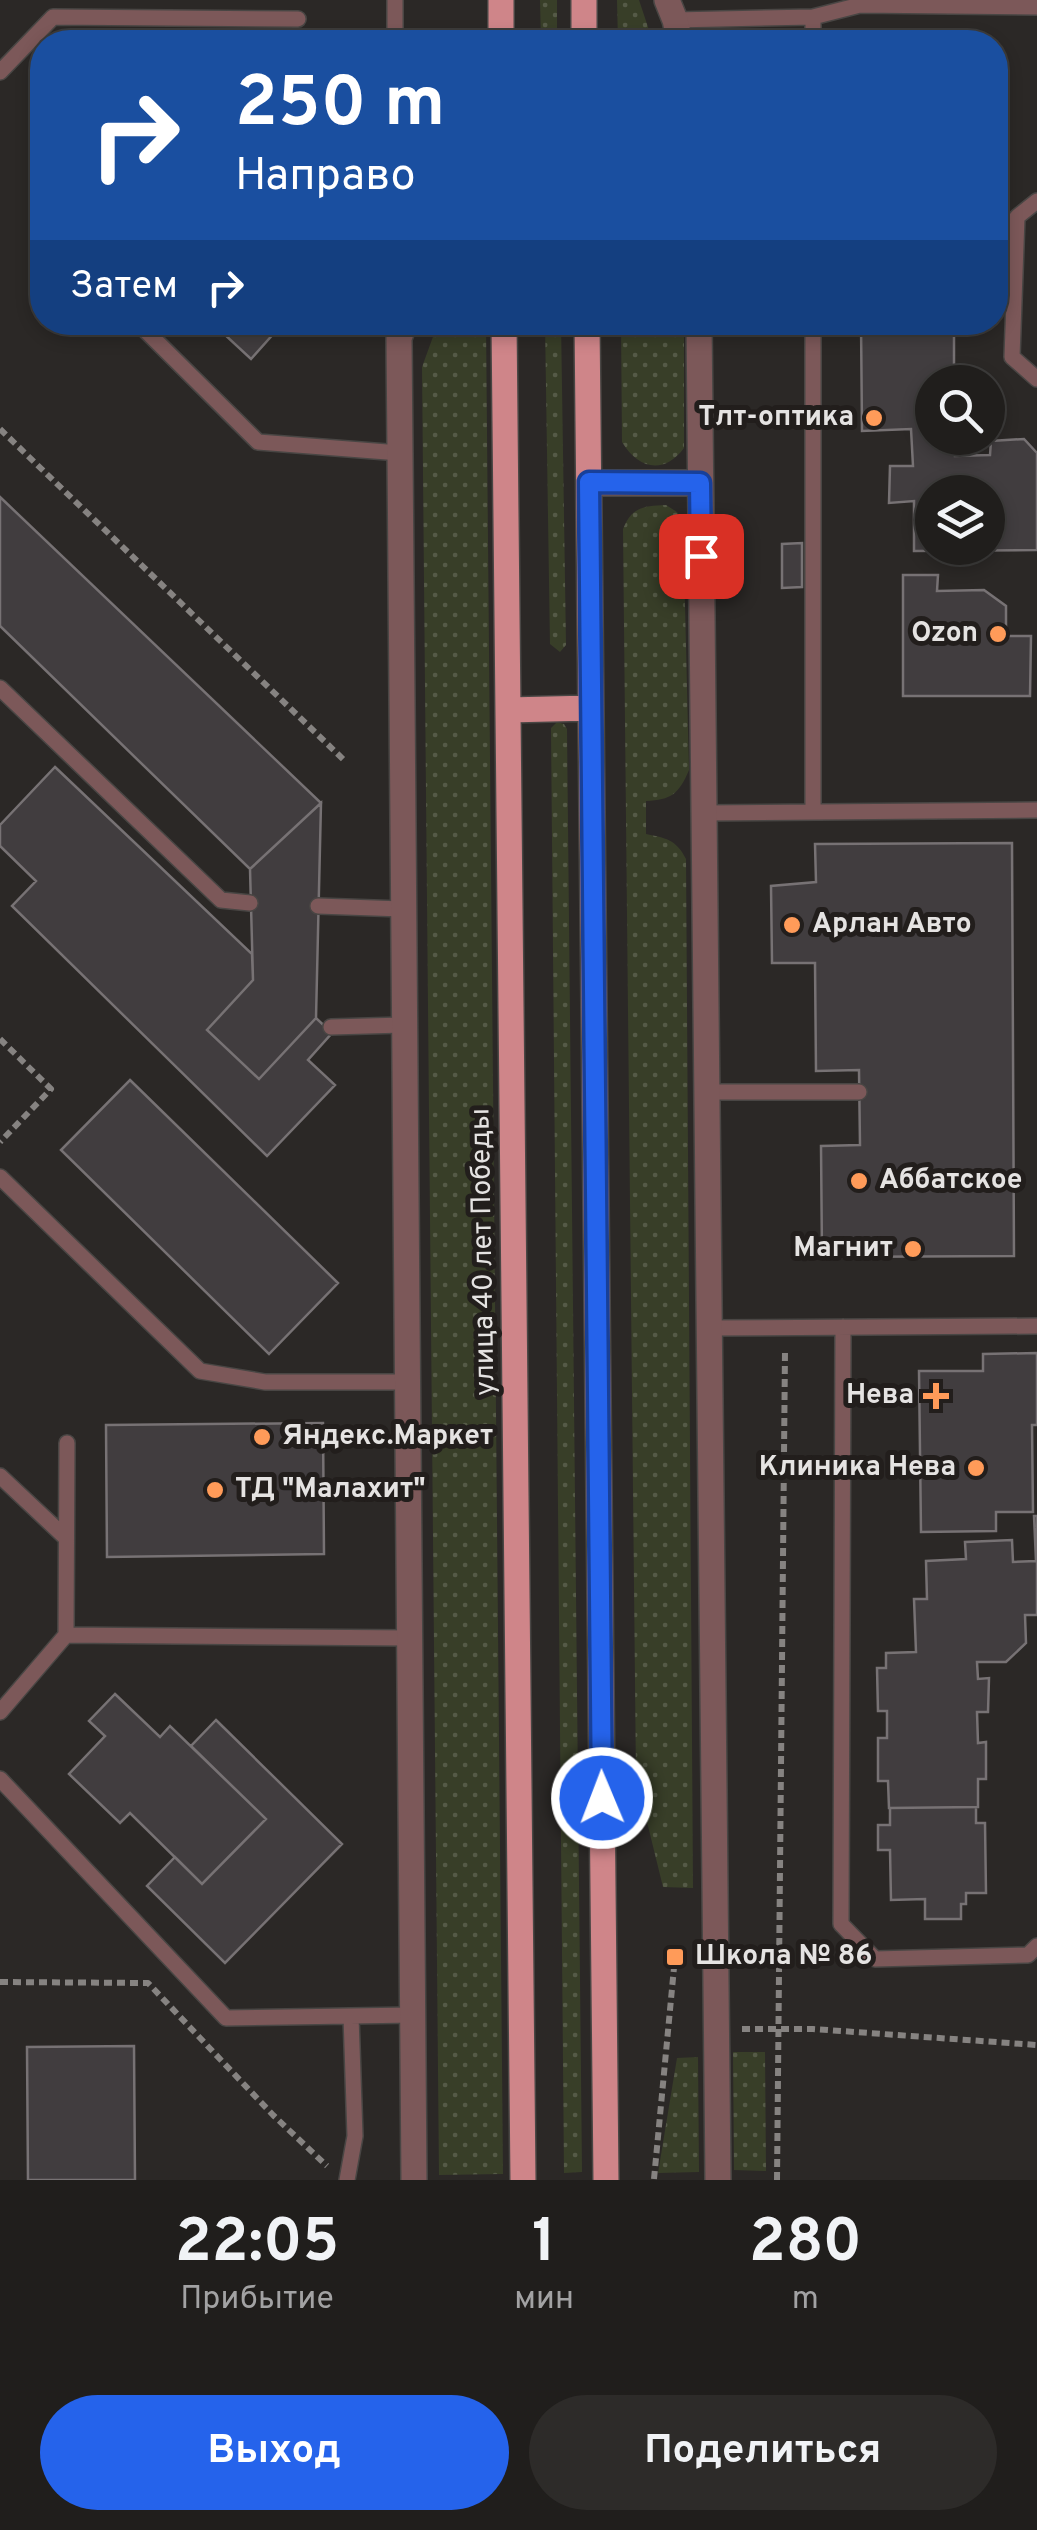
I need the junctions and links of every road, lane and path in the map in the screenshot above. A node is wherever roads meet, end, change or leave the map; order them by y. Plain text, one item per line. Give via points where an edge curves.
1 (395, 0) edge
2 (500, 0) edge
3 (584, 0) edge
4 (860, 3) edge
5 (1037, 7) edge
6 (51, 8) edge
7 (813, 17) junction
8 (298, 20) dead end
9 (674, 21) edge
10 (33, 30) edge
11 (396, 30) edge
12 (501, 30) edge
13 (584, 30) edge
14 (813, 30) edge
15 (30, 34) edge
16 (0, 72) edge
17 (1037, 201) edge
18 (150, 335) edge
19 (401, 335) edge
20 (504, 335) edge
21 (587, 335) edge
22 (698, 335) edge
23 (813, 335) edge
24 (1037, 379) edge
25 (0, 429) edge
26 (400, 452) junction
27 (589, 482) junction
28 (700, 483) junction
29 (0, 688) edge
30 (591, 708) junction
31 (508, 710) junction
32 (345, 761) dead end
33 (1037, 810) edge
34 (704, 812) junction
35 (812, 812) junction
36 (250, 903) dead end
37 (318, 906) dead end
38 (402, 909) junction
39 (404, 1025) junction
40 (330, 1027) dead end
41 (0, 1039) edge
42 (706, 1092) junction
43 (859, 1092) dead end
44 (0, 1142) edge
45 (0, 1177) edge
46 (1037, 1326) edge
47 (842, 1327) junction
48 (708, 1328) junction
49 (785, 1328) junction
50 (408, 1382) junction
51 (66, 1444) dead end
52 (0, 1476) edge
53 (66, 1538) junction
54 (66, 1635) junction
55 (410, 1638) junction
56 (0, 1712) edge
57 (0, 1780) edge
58 (1037, 1946) edge
59 (675, 1957) dead end
60 (0, 1982) edge
61 (413, 2015) junction
62 (351, 2016) junction
63 (778, 2028) junction
64 (716, 2029) junction
65 (1037, 2044) edge
66 (330, 2168) dead end
67 (654, 2178) edge
68 (347, 2180) edge
69 (414, 2180) edge
70 (523, 2180) edge
71 (606, 2180) edge
72 (718, 2180) edge
73 (778, 2180) edge

1 - 11 lane
2 - 12 main road
3 - 13 main road
4 - 5 lane
4 - 7 lane
6 - 8 lane
6 - 10 lane
7 - 9 lane
7 - 14 lane
15 - 16 lane
17 - 24 lane via 1016,216 1012,357
18 - 26 lane via 258,442
19 - 26 street
20 - 31 main road, улица 40 лет Победы
21 - 27 main road
22 - 28 street
23 - 35 lane
25 - 32 path
26 - 38 street
27 - 28 street
27 - 30 main road
28 - 34 street
29 - 36 lane via 221,900
30 - 31 main road
30 - 71 main road
31 - 70 main road, улица 40 лет Победы
33 - 35 lane
34 - 35 lane
34 - 42 street
37 - 38 lane
38 - 39 street
39 - 40 lane
39 - 50 street
41 - 44 path via 51,1089
42 - 43 lane
42 - 48 street
45 - 50 lane via 200,1371 265,1382
46 - 47 lane
47 - 49 lane
47 - 58 lane via 841,1924 874,1960 1028,1955
48 - 49 lane
48 - 64 street
49 - 63 path
50 - 55 street
51 - 53 lane
52 - 53 lane
53 - 54 lane
54 - 55 lane
54 - 56 lane
55 - 61 street
57 - 62 lane via 226,2018
59 - 67 path
60 - 66 path via 148,1983
61 - 62 lane
61 - 69 street
62 - 68 lane via 355,2136
63 - 64 path
63 - 65 path
63 - 73 path
64 - 72 street

